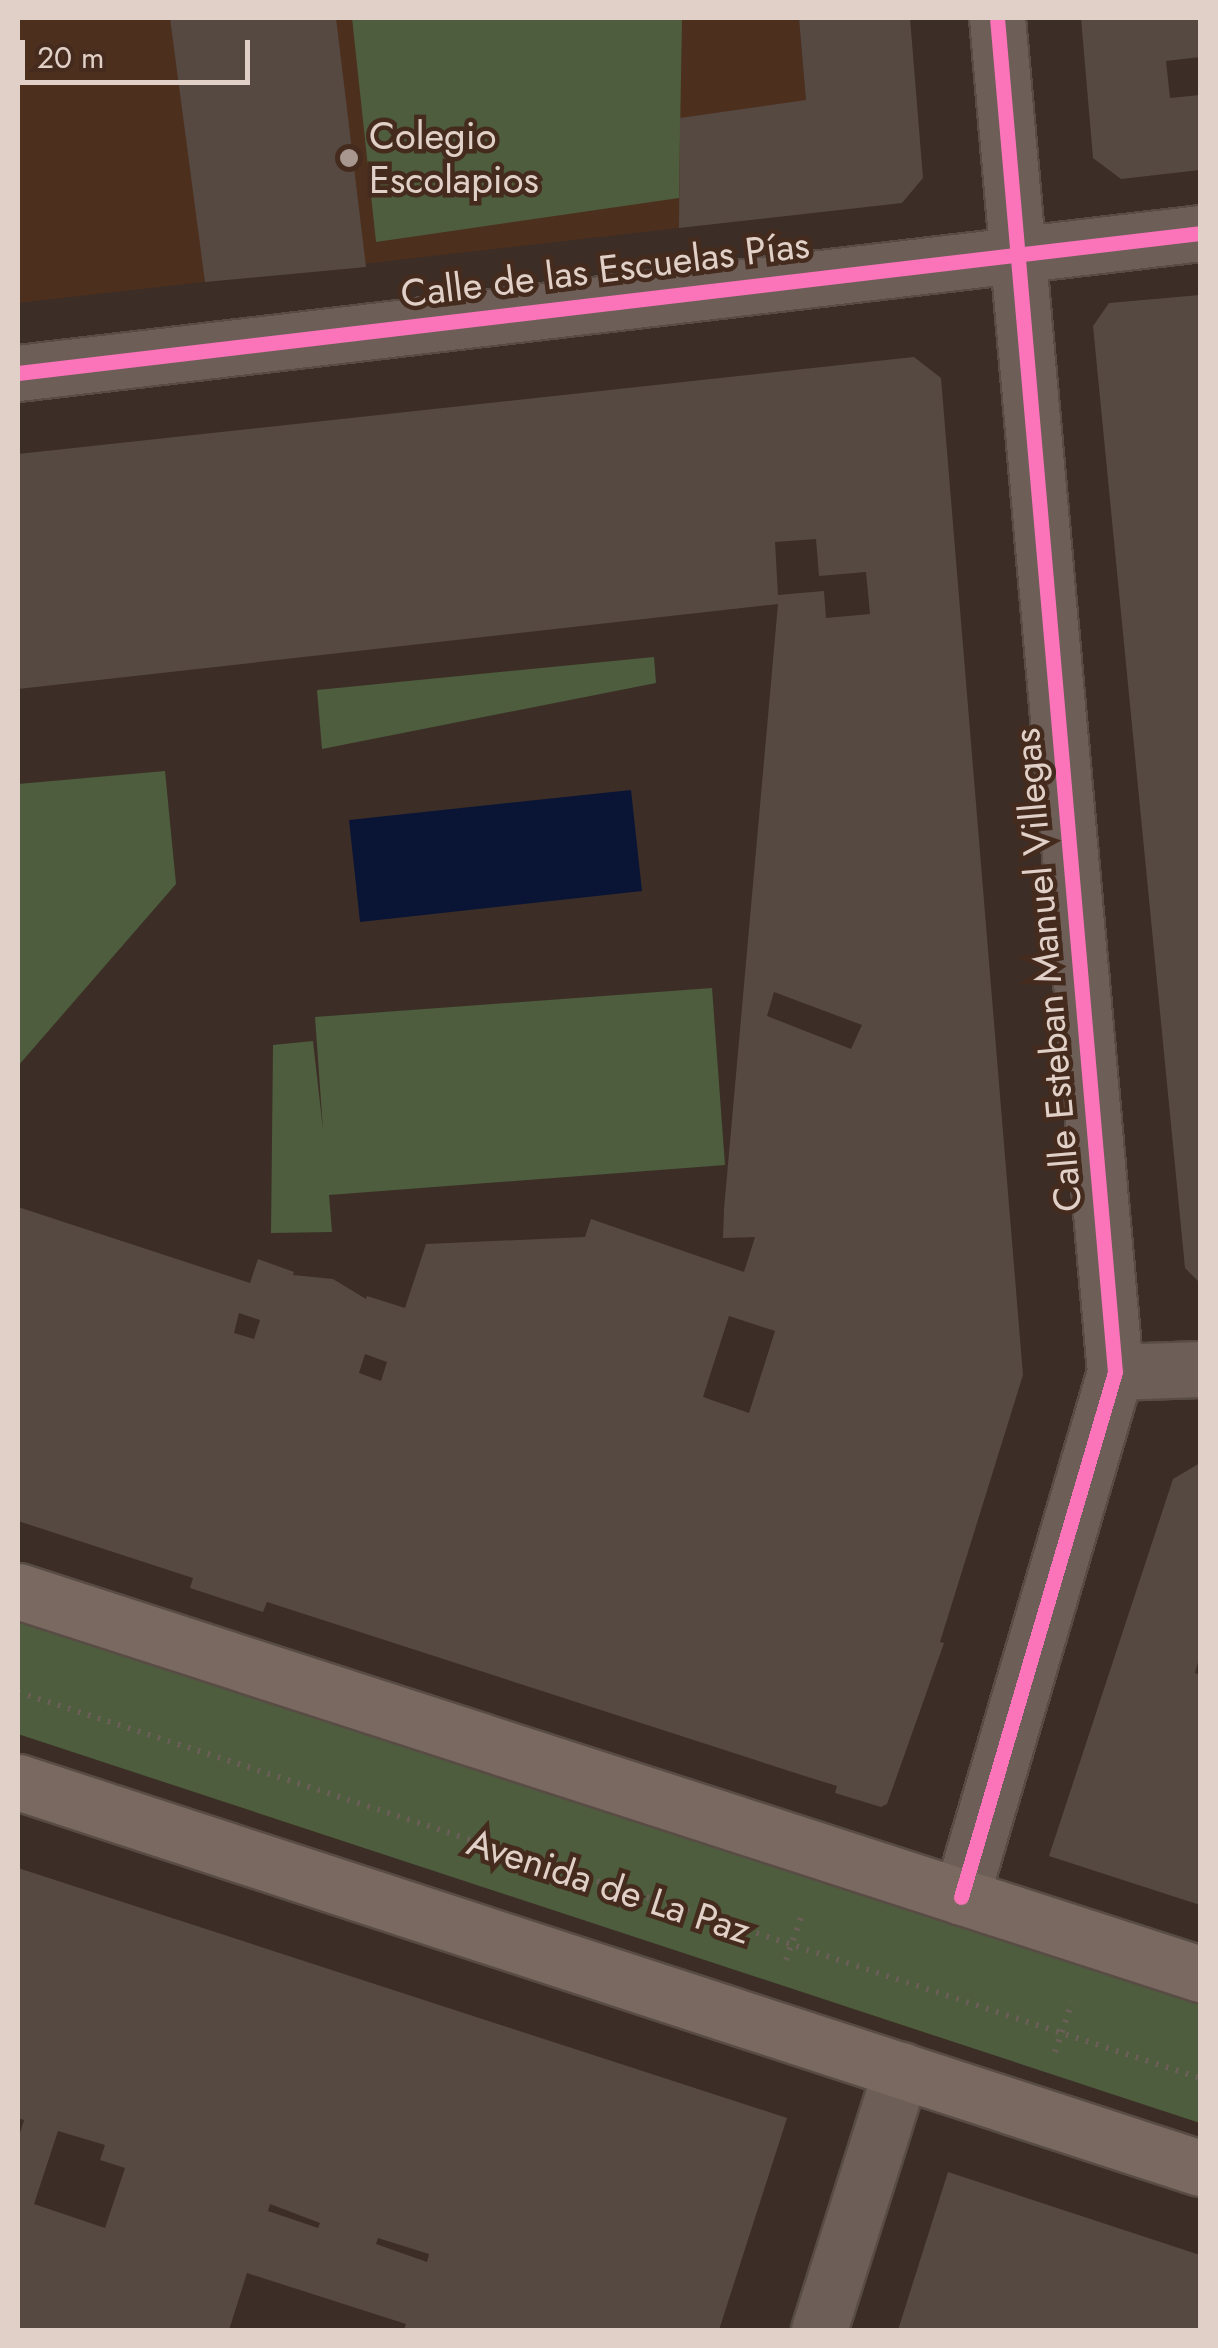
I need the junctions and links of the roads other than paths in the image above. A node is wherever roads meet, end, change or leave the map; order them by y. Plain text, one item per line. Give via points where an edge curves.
1 (997, 18) edge
2 (1200, 233) edge
3 (1016, 252) junction
4 (18, 374) edge
5 (1200, 1370) edge
6 (1115, 1372) junction
7 (18, 1591) edge
8 (18, 1782) edge
9 (962, 1897) junction
10 (1200, 1974) edge
11 (901, 2070) junction
12 (1200, 2168) edge
13 (819, 2330) edge

1 - 3 street, Calle Esteban Manuel Villegas
2 - 3 street, Calle de las Escuelas Pías
3 - 4 street, Calle de las Escuelas Pías
3 - 6 street, Calle Esteban Manuel Villegas
5 - 6 street
6 - 9 street, Calle Esteban Manuel Villegas
7 - 9 main road
8 - 11 main road
9 - 10 main road
11 - 12 main road
11 - 13 street

